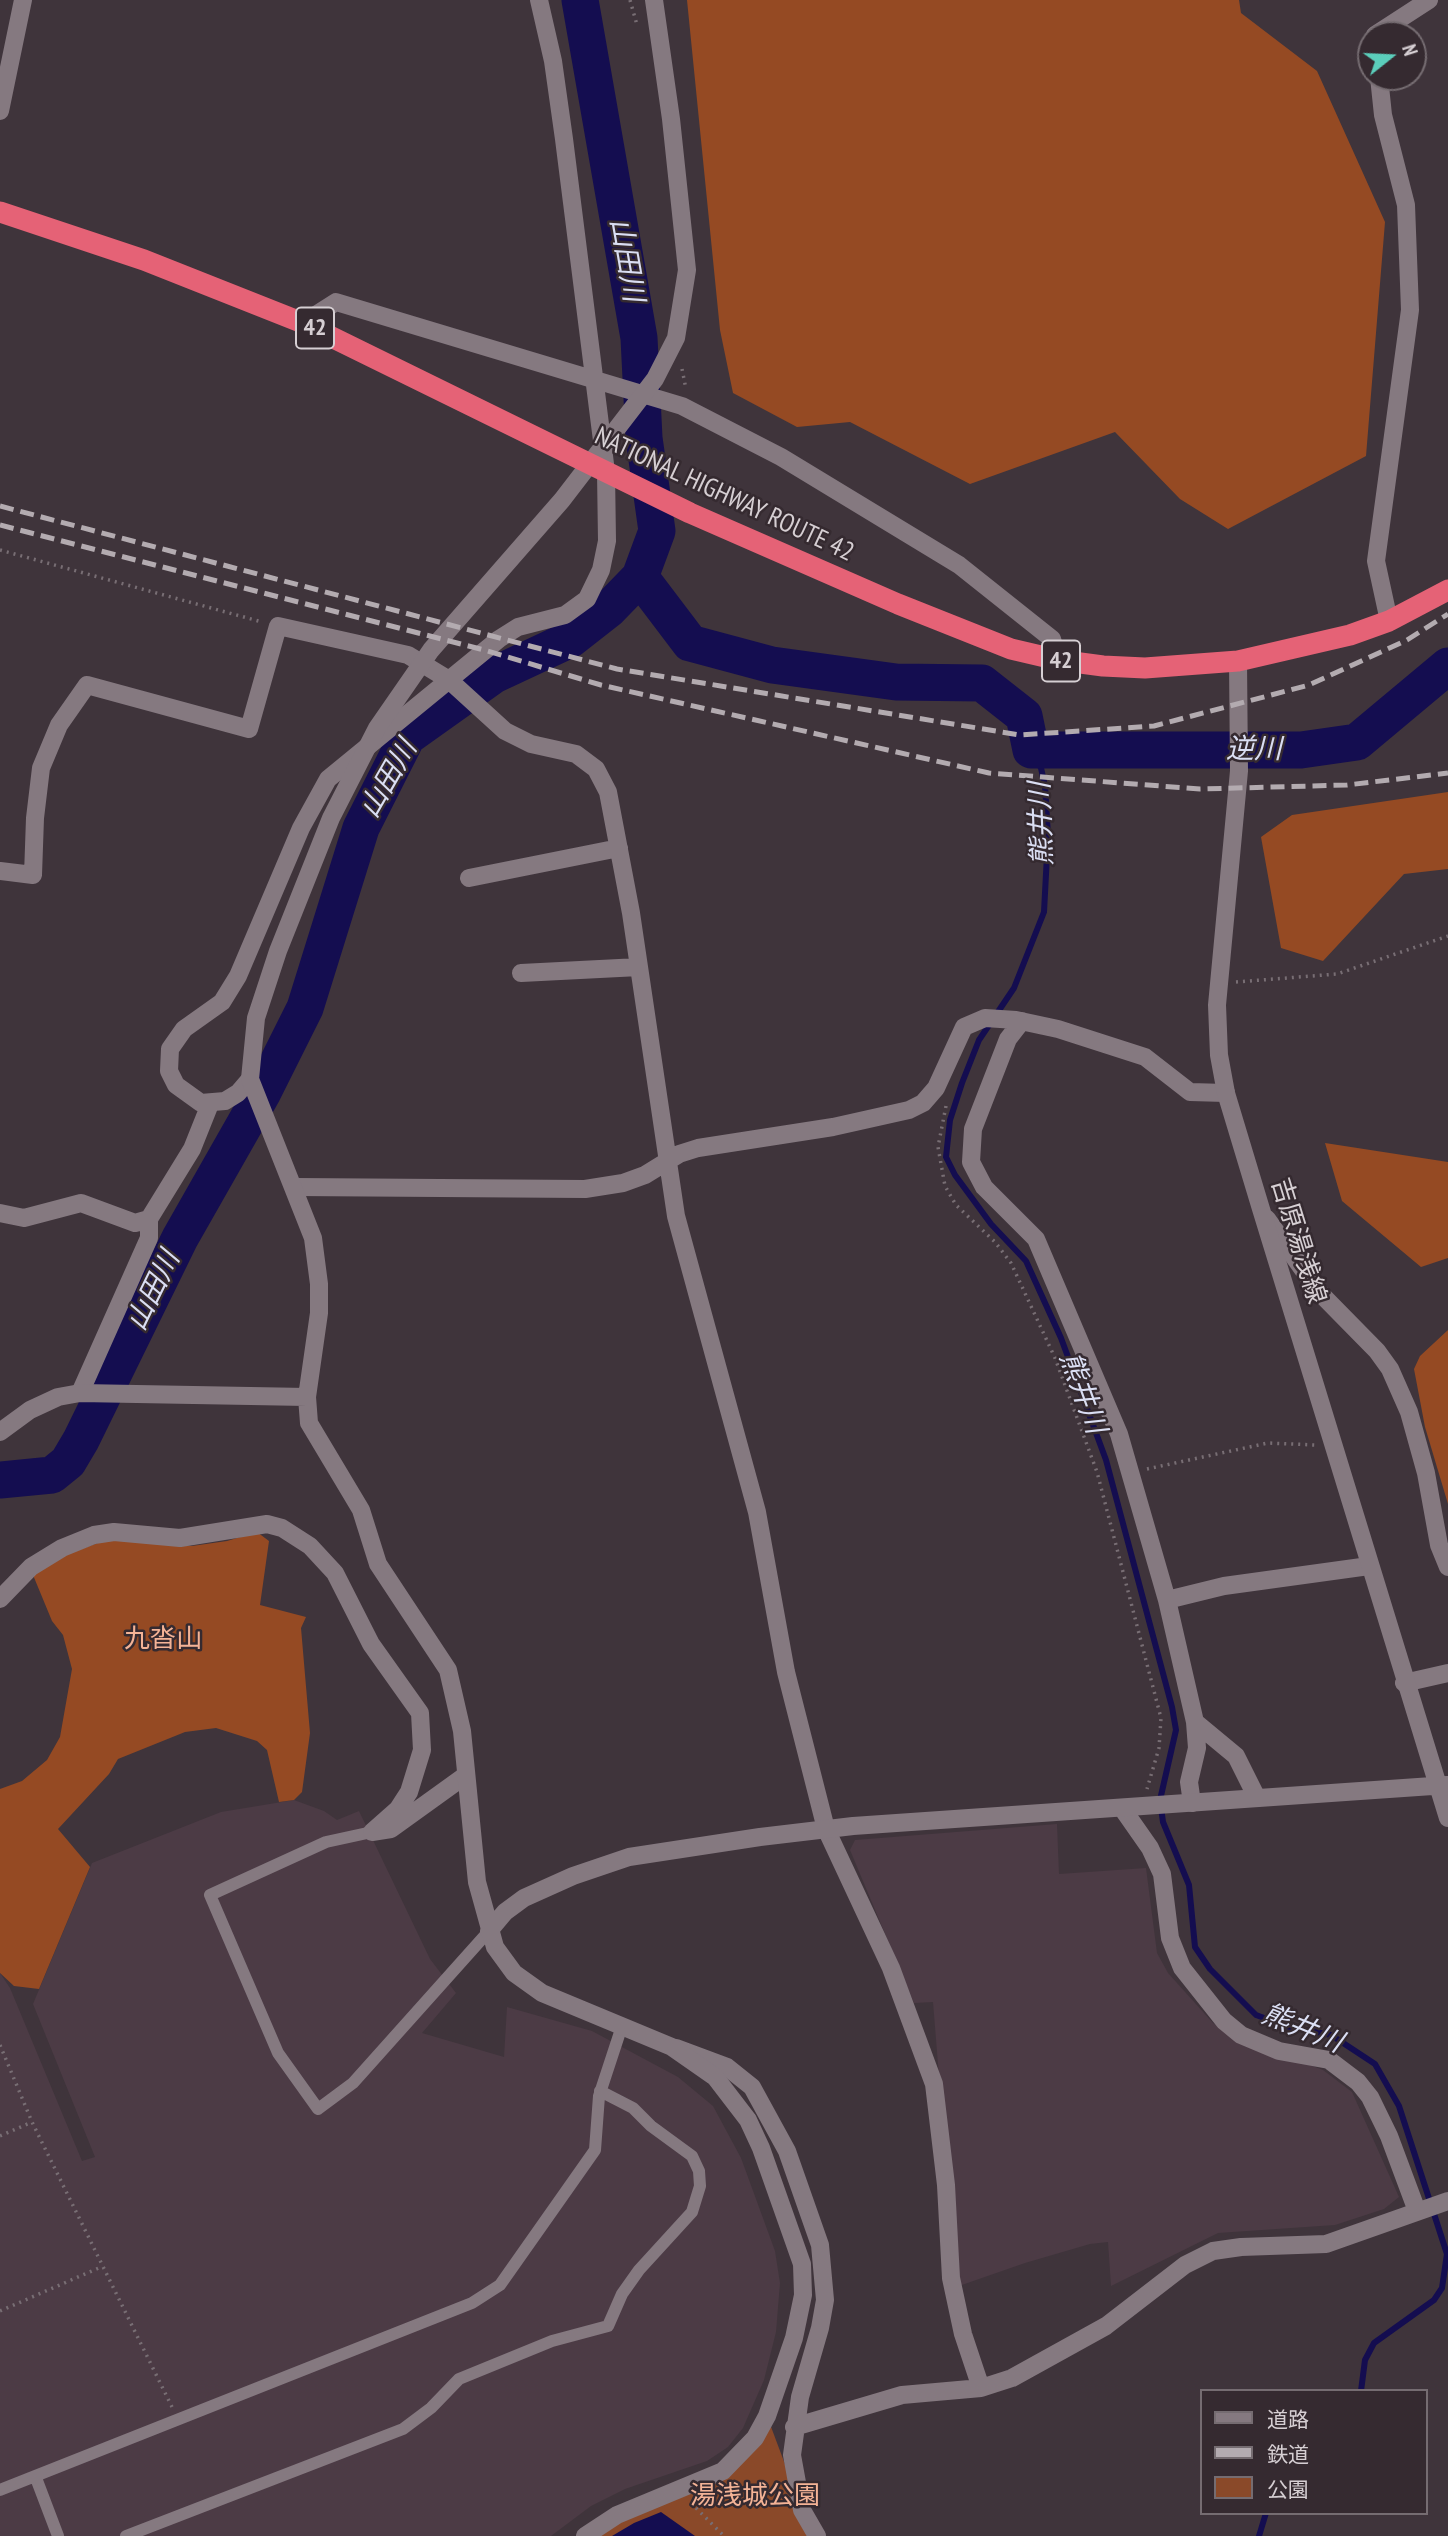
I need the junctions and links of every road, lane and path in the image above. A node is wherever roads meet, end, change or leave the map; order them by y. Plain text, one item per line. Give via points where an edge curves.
1 (23, 0) edge
2 (540, 0) edge
3 (654, 0) edge
4 (1429, 0) edge
5 (1397, 21) edge
6 (1380, 91) edge
7 (0, 111) edge
8 (0, 212) edge
9 (303, 323) junction
10 (595, 382) junction
11 (611, 475) junction
12 (0, 550) edge
13 (1448, 590) edge
14 (1389, 621) junction
15 (278, 626) junction
16 (1058, 660) junction
17 (1238, 661) junction
18 (449, 680) junction
19 (619, 848) junction
20 (0, 871) edge
21 (469, 878) dead end
22 (1448, 936) edge
23 (639, 967) junction
24 (521, 972) dead end
25 (1219, 983) junction
26 (1023, 1021) junction
27 (250, 1079) junction
28 (1226, 1093) junction
29 (946, 1100) dead end
30 (210, 1104) junction
31 (666, 1161) junction
32 (295, 1187) junction
33 (1261, 1209) junction
34 (0, 1213) edge
35 (149, 1219) junction
36 (80, 1393) junction
37 (307, 1397) junction
38 (0, 1432) edge
39 (1331, 1441) junction
40 (1131, 1473) junction
41 (1368, 1566) junction
42 (1448, 1567) edge
43 (0, 1599) edge
44 (1167, 1600) junction
45 (1448, 1673) edge
46 (1404, 1683) junction
47 (1195, 1722) junction
48 (466, 1775) junction
49 (1443, 1785) edge
50 (1257, 1798) junction
51 (1186, 1803) junction
52 (1142, 1807) junction
53 (1122, 1808) junction
54 (1448, 1818) edge
55 (826, 1829) junction
56 (372, 1832) junction
57 (489, 1931) junction
58 (622, 2026) junction
59 (0, 2045) edge
60 (673, 2047) junction
61 (600, 2091) junction
62 (32, 2122) junction
63 (0, 2136) edge
64 (1448, 2201) edge
65 (1417, 2211) junction
66 (101, 2267) junction
67 (0, 2311) edge
68 (981, 2388) junction
69 (178, 2418) junction
70 (794, 2427) junction
71 (36, 2478) junction
72 (0, 2490) edge
73 (678, 2491) junction
74 (58, 2536) edge
75 (126, 2536) edge
76 (585, 2536) edge
77 (724, 2536) edge
78 (817, 2536) edge

1 - 7 street
2 - 10 street via 555,74
3 - 27 street via 687,270 676,338 656,379 562,500 431,650 377,728 331,818 278,951 256,1018
4 - 5 street
6 - 14 street via 1406,205 1410,310 1376,561
8 - 9 highway, NATIONAL HIGHWAY ROUTE 42 / 42 via 144,260
9 - 10 street via 336,302
9 - 11 highway, NATIONAL HIGHWAY ROUTE 42 / 42
10 - 11 street
10 - 16 street via 682,407 781,457 969,573 1052,639
11 - 16 highway, NATIONAL HIGHWAY ROUTE 42 / 42 via 964,631
11 - 18 street via 607,541 601,570 587,599 565,615 518,626
12 - 15 path
13 - 14 highway, NATIONAL HIGHWAY ROUTE 42 / 42
14 - 17 highway, NATIONAL HIGHWAY ROUTE 42 / 42 via 1310,647
15 - 18 street via 408,655
15 - 20 street via 248,729 87,685 59,725 41,768 33,875
16 - 17 highway, NATIONAL HIGHWAY ROUTE 42 / 42 via 1145,668
17 - 25 street, 吉原湯浅線 via 1239,771
18 - 19 street via 505,731 531,744 576,754 596,769 608,792
18 - 30 street via 328,779 301,828 238,976 213,1010 176,1037 168,1060 176,1085 190,1098
19 - 21 street
19 - 23 street
22 - 25 path via 1338,974
23 - 24 street
23 - 31 street
25 - 28 street, 吉原湯浅線 via 1219,1055
26 - 28 street via 1145,1057 1190,1092
26 - 31 street via 985,1018 964,1027 936,1088 909,1110 833,1127 721,1143
26 - 40 street via 1008,1039 973,1129 971,1162 984,1187 1029,1230 1041,1250 1100,1384
27 - 30 street via 225,1101
27 - 32 street
28 - 33 street, 吉原湯浅線
29 - 52 path via 938,1147 944,1186 1011,1263 1055,1358 1097,1472 1161,1718 1159,1748
30 - 35 street via 192,1149
31 - 32 street via 623,1183 585,1189
31 - 55 street via 676,1216 757,1512 786,1672
32 - 37 street via 313,1238 319,1284
33 - 39 street, 吉原湯浅線
33 - 42 street via 1319,1292 1390,1369 1412,1425
34 - 35 street via 24,1218 81,1203 135,1223
35 - 36 street via 149,1238
36 - 37 street
36 - 38 street via 30,1410
37 - 48 street via 309,1423 361,1510 378,1564 447,1670 458,1708
39 - 40 path via 1308,1446 1268,1443
39 - 41 street, 吉原湯浅線
40 - 44 street
41 - 44 street via 1224,1586
41 - 46 street, 吉原湯浅線
43 - 56 street via 31,1567 94,1535 114,1532 180,1538 267,1524 282,1528 310,1546 335,1573 371,1644 420,1713 422,1750 409,1791 398,1809
44 - 47 street
45 - 46 street
46 - 49 street, 吉原湯浅線
47 - 50 street via 1236,1756
47 - 51 street via 1197,1748
48 - 56 street via 391,1829
48 - 57 street via 477,1882
49 - 50 street
49 - 54 street, 吉原湯浅線
50 - 51 street
51 - 52 street
52 - 53 street
53 - 55 street
53 - 65 street via 1162,1874 1170,1938 1182,1968 1224,2021 1241,2035 1279,2051 1329,2060 1358,2082 1389,2136
55 - 57 street via 629,1857 524,1898
55 - 68 street via 891,1969 934,2084 951,2278
56 - 57 lane via 344,1835 209,1895 278,2053 318,2109 353,2083
57 - 58 street via 504,1961 527,1983 558,2002
58 - 60 street
58 - 61 lane
59 - 62 path
60 - 70 street via 727,2067 752,2087 787,2151 820,2245 825,2300
60 - 73 street via 715,2077 747,2120 792,2232 803,2279 794,2338 768,2416 755,2438 723,2472
61 - 69 lane via 595,2150 500,2285 472,2303
61 - 75 lane via 633,2108 692,2156 700,2186 692,2212 639,2270 608,2326 552,2342 459,2379 403,2429
62 - 63 path
62 - 66 path
64 - 65 street
65 - 68 street via 1326,2244 1213,2251 1185,2265 1071,2347 1012,2378
66 - 67 path
66 - 69 path
68 - 70 street via 902,2395
69 - 71 lane
70 - 78 street via 795,2485
71 - 72 lane
71 - 74 lane
73 - 76 street via 617,2515
73 - 77 path

